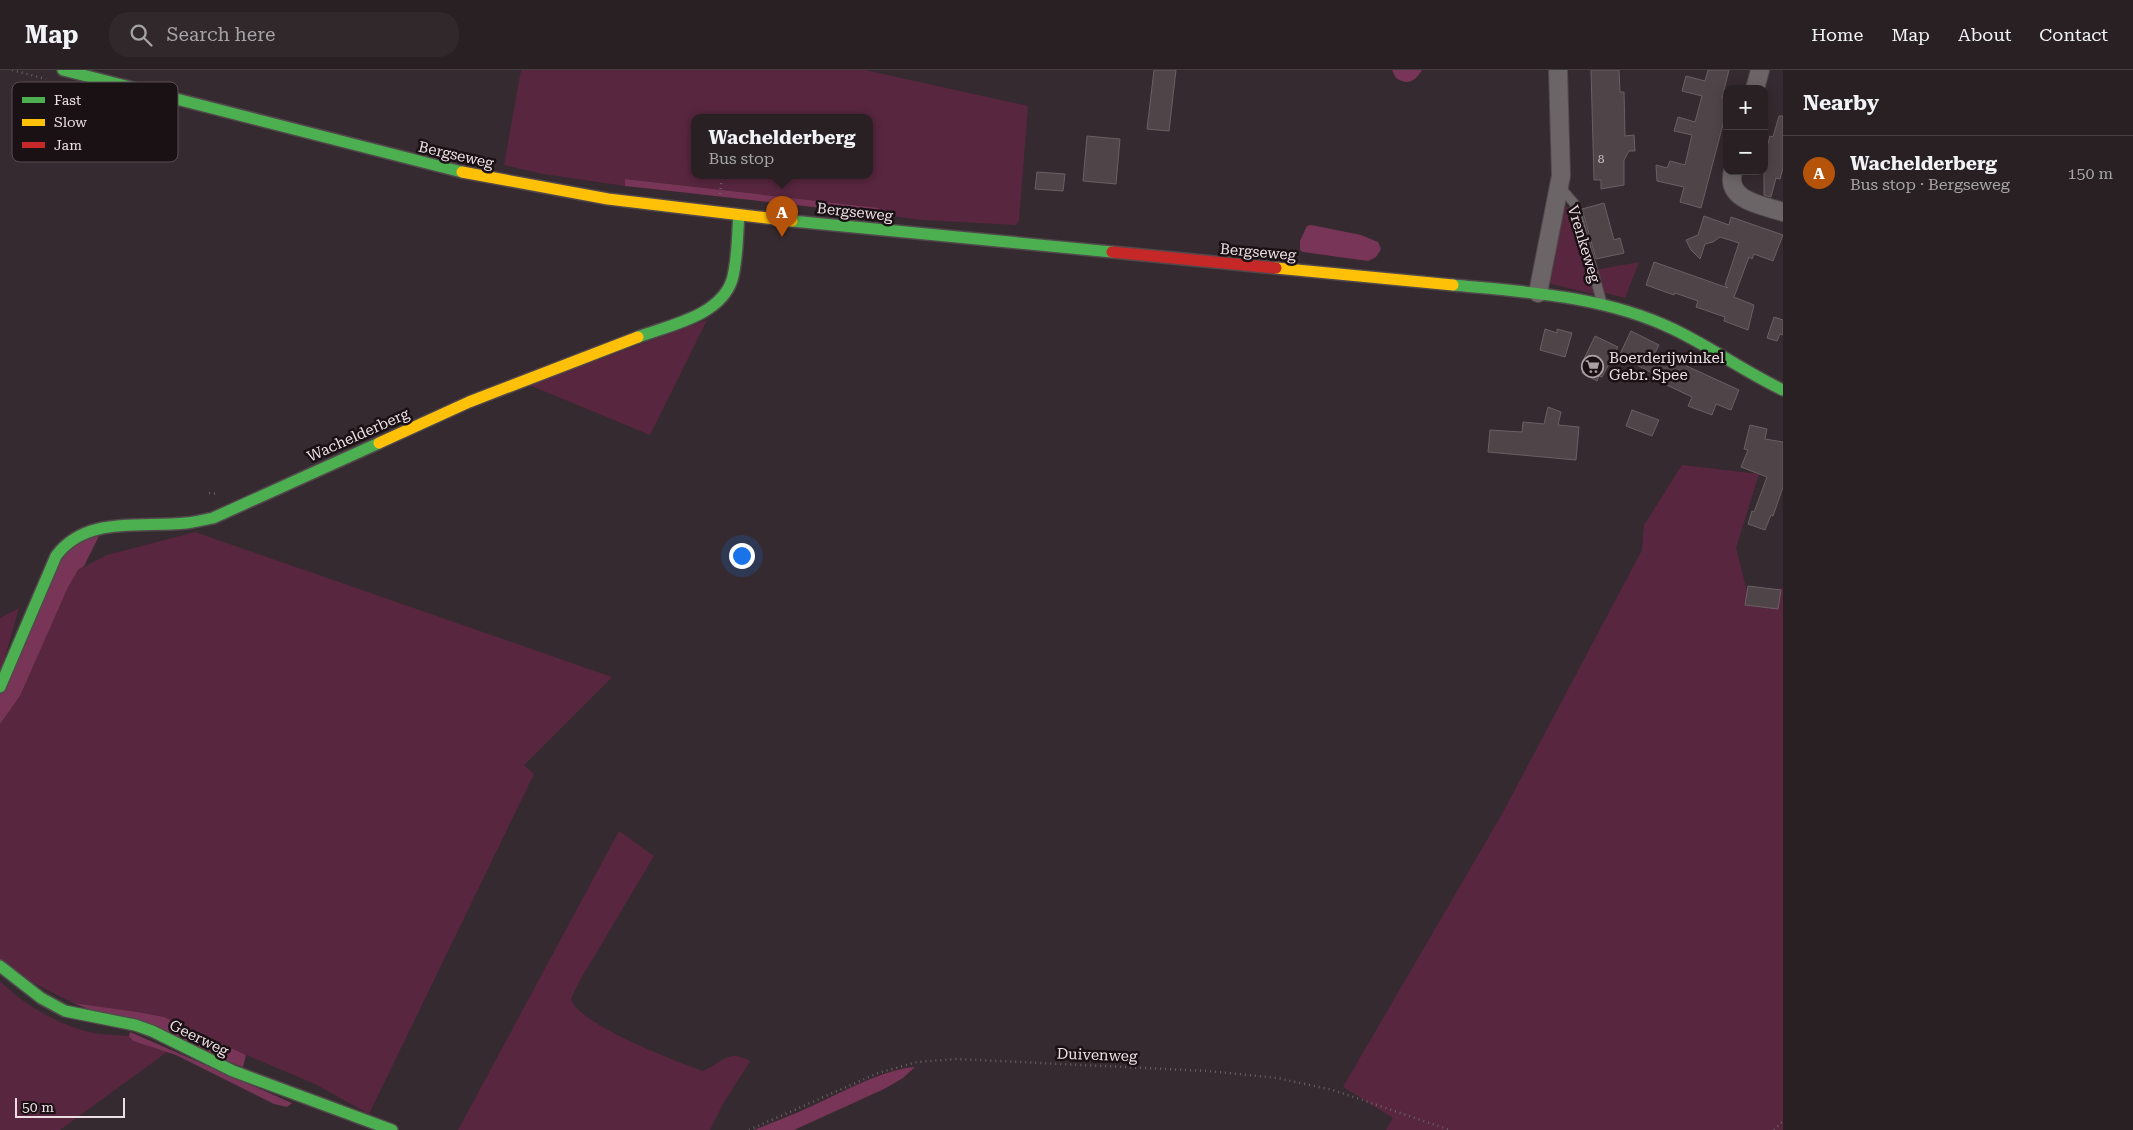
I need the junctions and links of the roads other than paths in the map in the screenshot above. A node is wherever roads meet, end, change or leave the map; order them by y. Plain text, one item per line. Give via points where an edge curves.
1 (63, 70) edge
2 (1558, 70) edge
3 (1760, 70) edge
4 (108, 82) edge
5 (1756, 85) edge
6 (178, 100) edge
7 (247, 105) dead end
8 (244, 118) junction
9 (1733, 175) edge
10 (1560, 187) junction
11 (1783, 212) edge
12 (739, 215) junction
13 (1538, 293) junction
14 (1602, 304) junction
15 (1783, 390) edge
16 (0, 687) edge
17 (0, 966) edge
18 (392, 1130) edge

1 - 4 street, Bergseweg
2 - 10 street, Vrenkeweg
3 - 5 street
6 - 8 street, Bergseweg
7 - 8 lane
8 - 12 street, Bergseweg via 487,178 608,199
9 - 11 street via 1732,184 1739,196
10 - 13 street, Vrenkeweg
10 - 14 lane, Vrenkeweg via 1574,203
12 - 13 street, Bergseweg
12 - 16 street, Wachelderberg via 730,288 719,304 709,310 469,402 213,518 187,523 103,528 89,530 73,538 56,556
13 - 14 street, Bergseweg
14 - 15 street, Bergseweg via 1670,327
17 - 18 street, Geerweg via 65,1012 143,1028 233,1071

